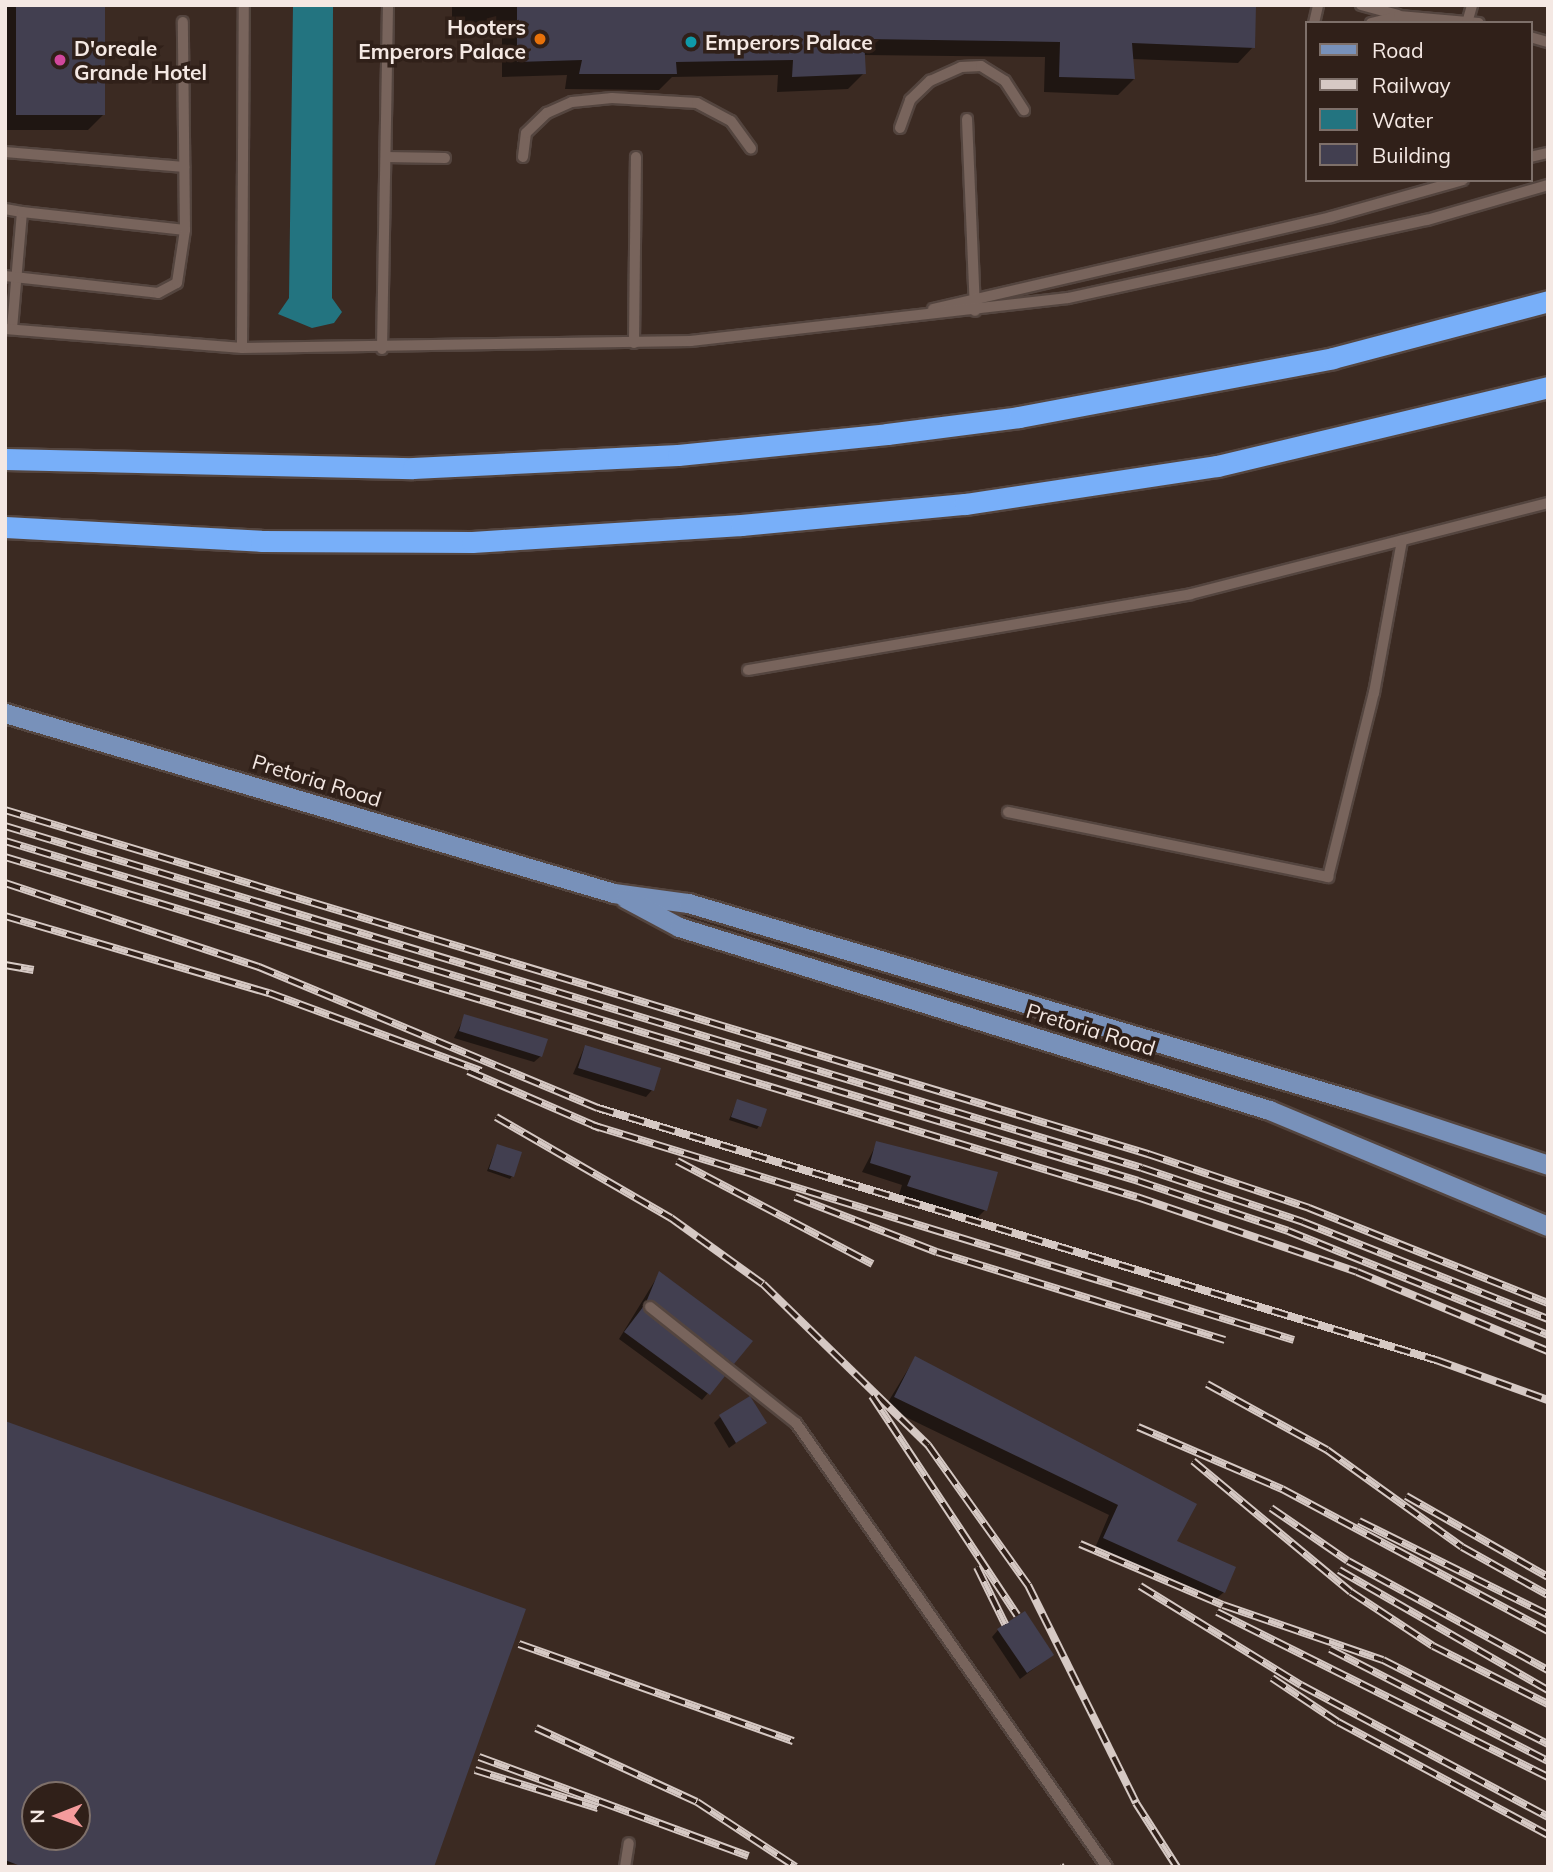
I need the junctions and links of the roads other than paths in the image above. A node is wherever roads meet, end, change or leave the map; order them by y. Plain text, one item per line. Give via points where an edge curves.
1 (244, 5) edge
2 (388, 5) edge
3 (1361, 5) edge
4 (1472, 5) edge
5 (1399, 16) junction
6 (1379, 21) edge
7 (1467, 21) edge
8 (183, 22) dead end
9 (1024, 110) dead end
10 (967, 119) dead end
11 (900, 128) dead end
12 (751, 149) dead end
13 (5, 152) edge
14 (523, 157) dead end
15 (636, 157) dead end
16 (386, 158) junction
17 (445, 158) dead end
18 (184, 167) junction
19 (1455, 182) edge
20 (1548, 185) edge
21 (5, 209) edge
22 (22, 212) junction
23 (185, 230) junction
24 (5, 276) edge
25 (18, 278) junction
26 (972, 297) junction
27 (1548, 301) edge
28 (975, 312) junction
29 (921, 313) junction
30 (9, 329) edge
31 (634, 343) junction
32 (242, 348) junction
33 (383, 349) junction
34 (1548, 387) edge
35 (5, 459) edge
36 (1548, 503) edge
37 (5, 527) edge
38 (1402, 541) junction
39 (748, 670) dead end
40 (5, 713) edge
41 (1008, 811) dead end
42 (614, 893) junction
43 (1474, 1139) junction
44 (1548, 1151) edge
45 (1548, 1165) edge
46 (1548, 1226) edge
47 (650, 1307) dead end
48 (629, 1843) dead end
49 (625, 1867) edge
50 (1107, 1867) edge

1 - 32 lane
2 - 16 lane
3 - 5 lane
4 - 7 lane
5 - 6 lane
5 - 7 lane
8 - 18 lane
9 - 11 lane via 1005,81 981,66 961,68 920,90
10 - 26 lane
12 - 14 lane via 731,121 696,103 612,98 572,102 547,113 526,133
13 - 18 lane
15 - 31 lane
16 - 17 lane
16 - 33 lane
18 - 23 lane
19 - 26 lane via 1331,218
20 - 28 lane via 1290,252
21 - 22 lane
22 - 23 lane
22 - 25 lane
23 - 25 lane via 177,283 158,293
24 - 25 lane
25 - 30 lane
26 - 28 lane
26 - 29 lane
27 - 35 highway via 1333,358 1019,417 887,434 678,455 413,468
28 - 29 lane
29 - 31 lane
30 - 32 lane
31 - 33 lane
32 - 33 lane
34 - 37 highway via 1217,466 965,504 741,525 472,542 261,541
36 - 38 lane
38 - 39 lane via 1191,594
38 - 41 lane via 1374,693 1328,877
40 - 42 main road, Pretoria Road
42 - 43 main road, Pretoria Road via 688,903
42 - 46 main road, Pretoria Road via 679,927 1269,1110
43 - 44 main road
43 - 45 main road, Pretoria Road
47 - 50 lane via 796,1423
48 - 49 lane

